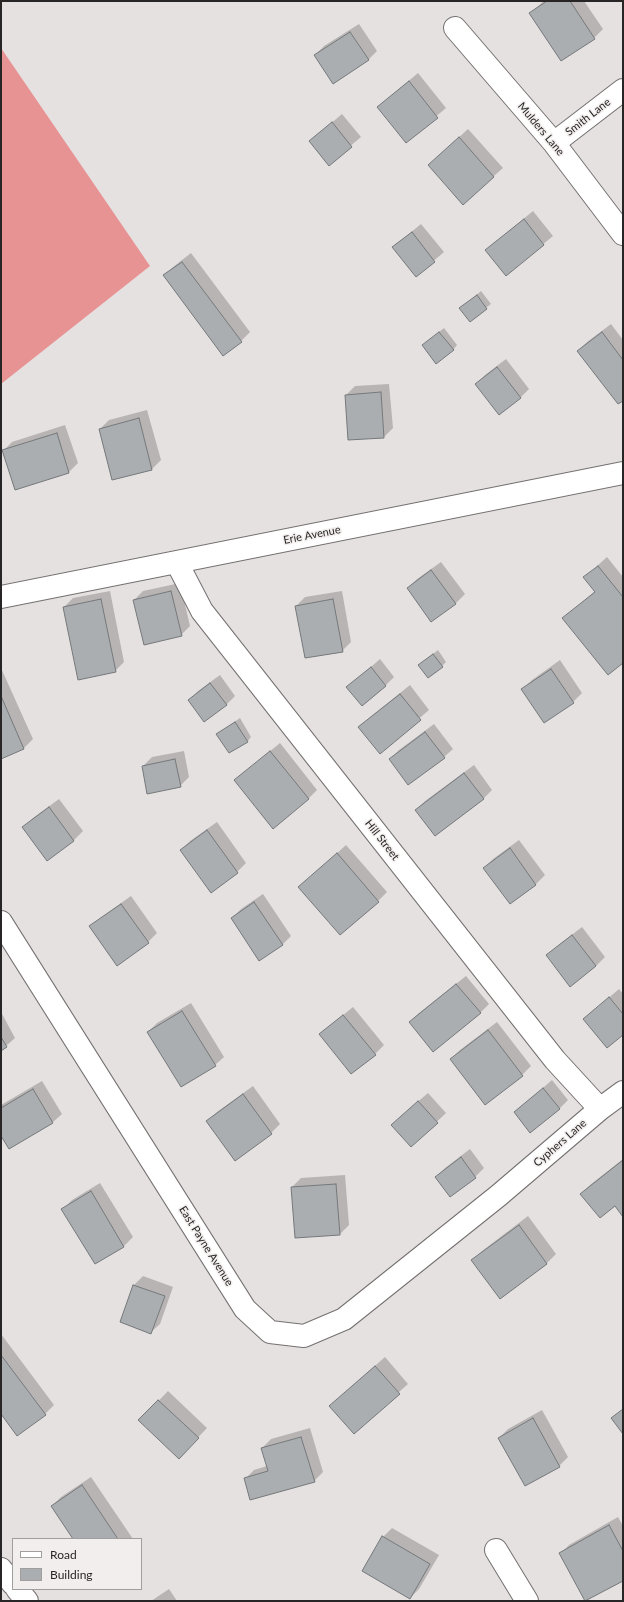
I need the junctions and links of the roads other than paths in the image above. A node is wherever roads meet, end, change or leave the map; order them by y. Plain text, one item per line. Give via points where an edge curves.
1 (455, 28) dead end
2 (623, 90) edge
3 (554, 144) junction
4 (623, 234) edge
5 (623, 473) edge
6 (177, 563) junction
7 (1, 597) edge
8 (1, 922) edge
9 (623, 1092) edge
10 (600, 1109) junction
11 (498, 1196) joint
12 (496, 1550) dead end
13 (1, 1569) edge
14 (12, 1583) edge
15 (18, 1590) edge
16 (27, 1601) edge
17 (526, 1601) edge

1 - 3 street, Mulders Lane
2 - 3 street, Smith Lane
3 - 4 street, Mulders Lane
5 - 6 street, Erie Avenue
6 - 7 street, Erie Avenue
6 - 10 street, Hill Street via 202,611 555,1060
8 - 11 street, East Payne Avenue via 245,1309 270,1332 304,1336 344,1319
9 - 10 street, Cyphers Lane
10 - 11 street, Cyphers Lane
12 - 17 street
13 - 14 street
15 - 16 street

